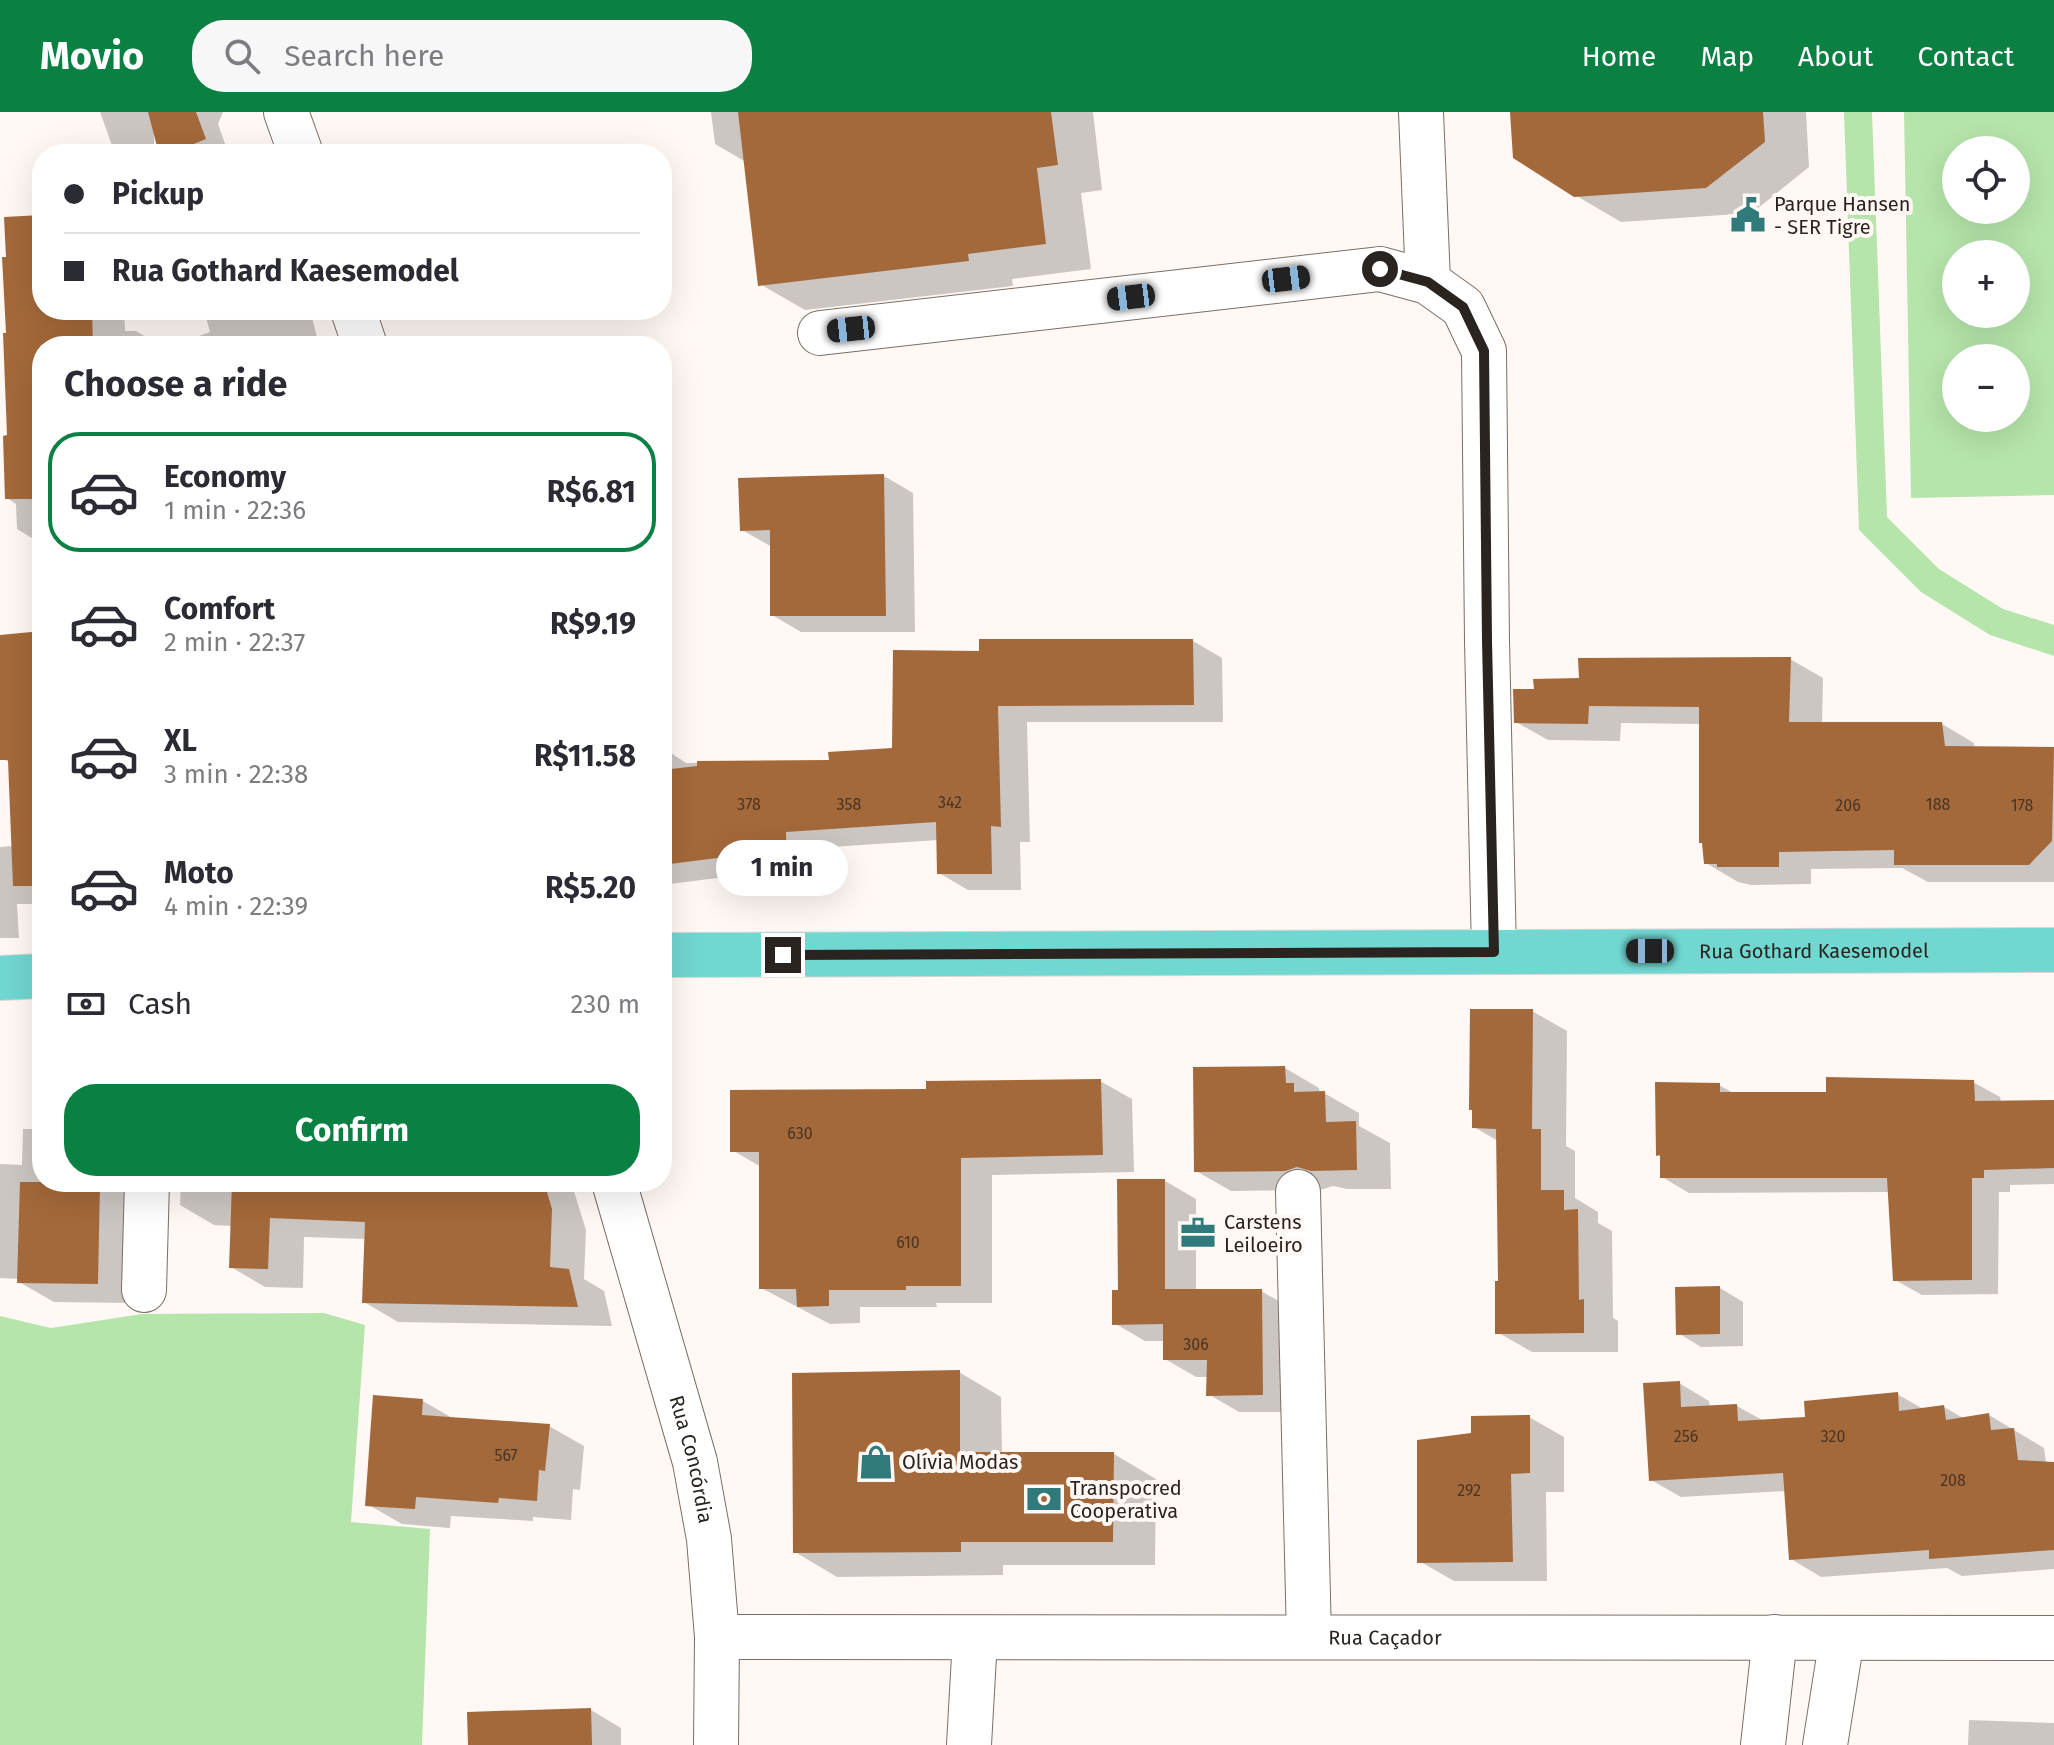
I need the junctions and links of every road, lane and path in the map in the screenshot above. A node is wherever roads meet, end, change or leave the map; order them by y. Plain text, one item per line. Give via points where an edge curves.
1 (286, 112) edge
2 (1421, 112) edge
3 (297, 144) edge
4 (1428, 282) junction
5 (820, 333) dead end
6 (2054, 950) edge
7 (1494, 952) junction
8 (672, 955) edge
9 (32, 976) edge
10 (0, 978) edge
11 (147, 1192) edge
12 (617, 1192) edge
13 (1298, 1192) dead end
14 (144, 1290) dead end
15 (717, 1637) junction
16 (1309, 1637) junction
17 (1775, 1637) junction
18 (975, 1638) junction
19 (1842, 1638) junction
20 (2054, 1638) edge
21 (716, 1745) edge
22 (969, 1745) edge
23 (1763, 1745) edge
24 (1825, 1745) edge

1 - 3 street
2 - 4 street
4 - 5 street via 1380,269
4 - 7 street via 1463,307 1484,351
6 - 7 main road, Rua Gothard Kaesemodel
7 - 8 main road, Rua Gothard Kaesemodel
9 - 10 main road
11 - 14 street
12 - 15 street, Rua Concórdia via 695,1462 709,1539
13 - 16 street
15 - 18 street, Rua Caçador
15 - 21 street, Rua Concórdia
16 - 17 street, Rua Caçador
16 - 18 street, Rua Caçador
17 - 19 street, Rua Caçador
17 - 23 street
18 - 22 street
19 - 20 street, Rua Caçador
19 - 24 street

